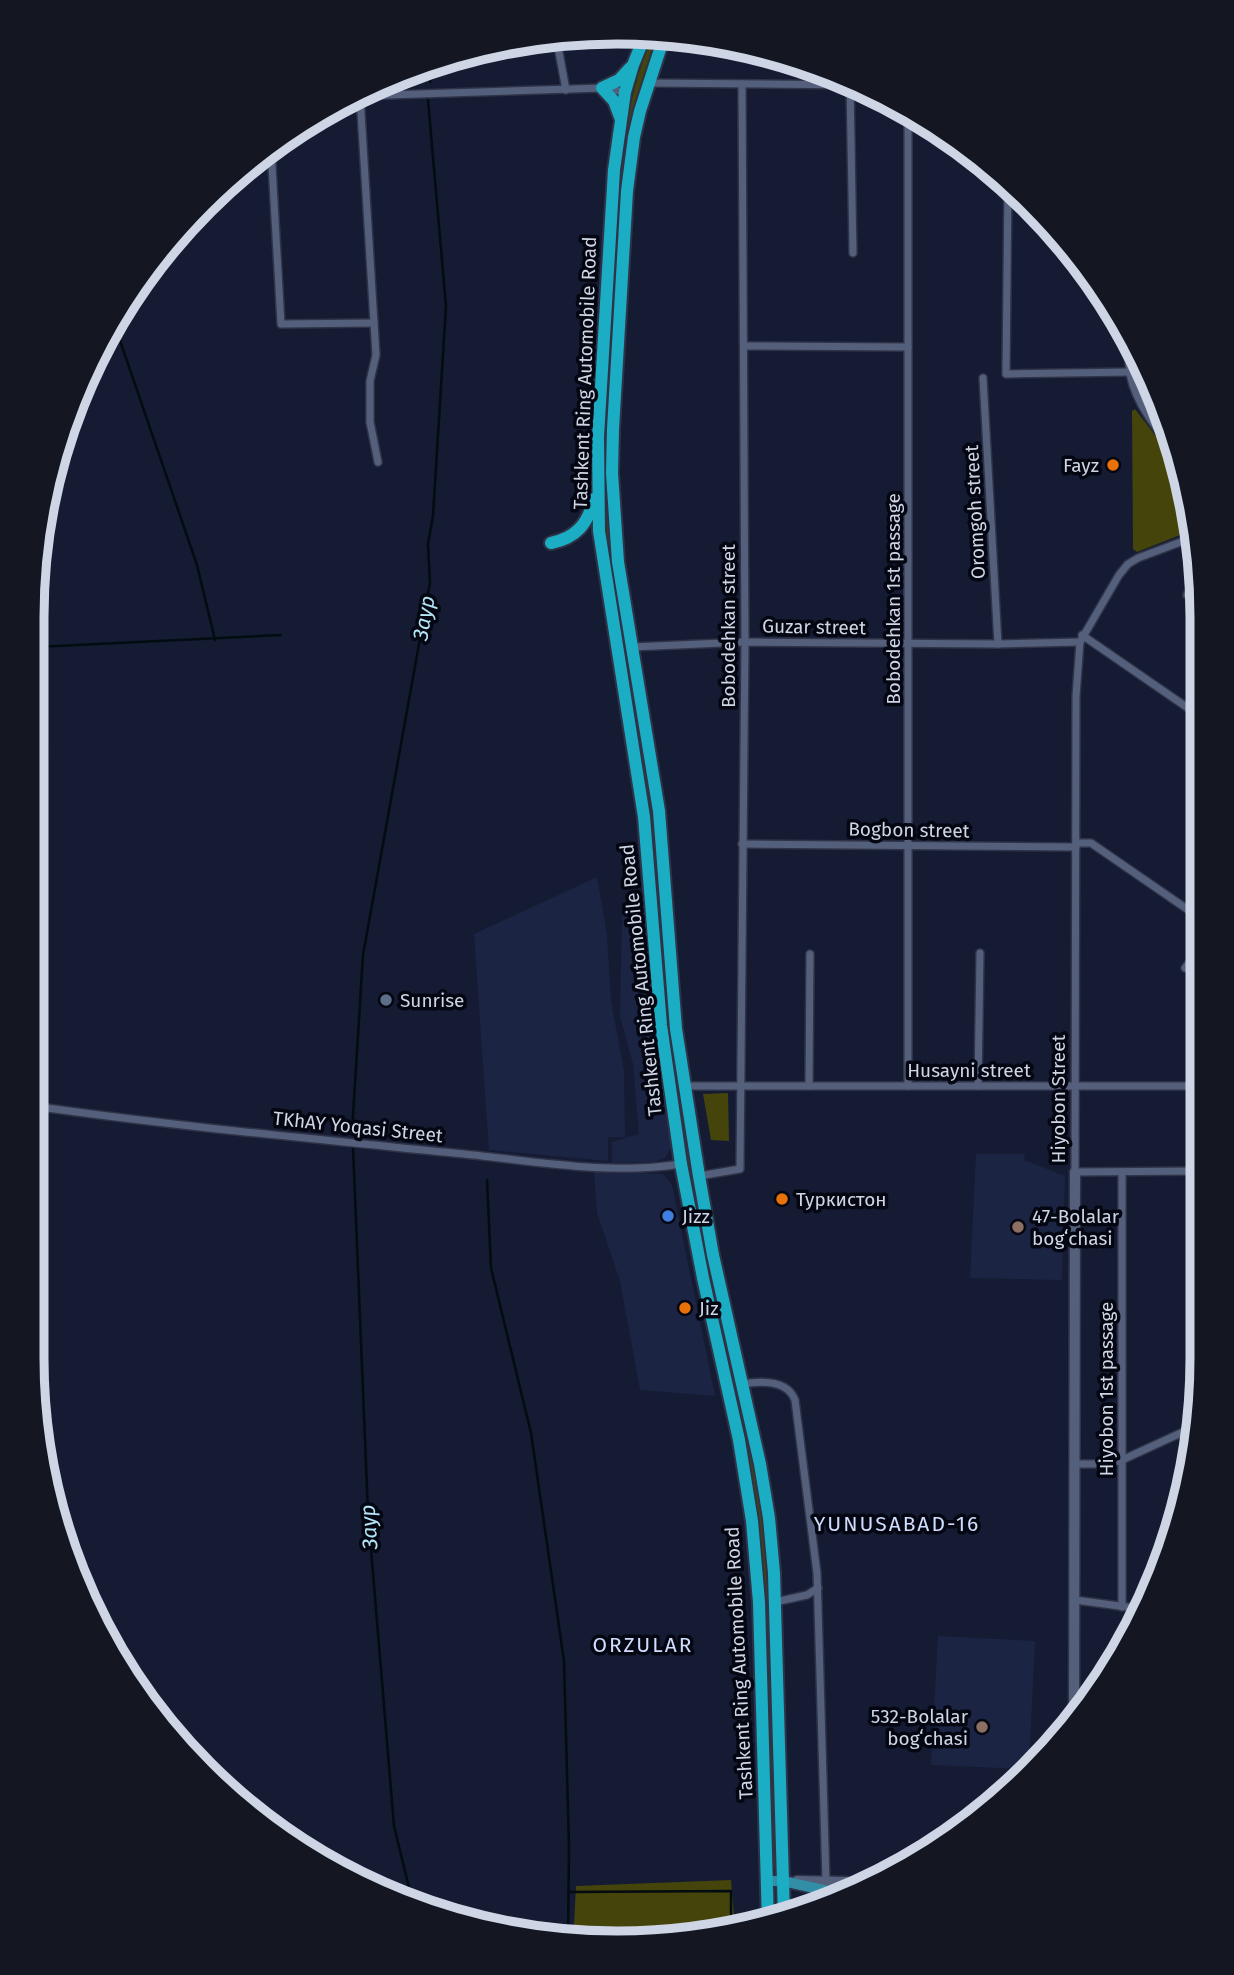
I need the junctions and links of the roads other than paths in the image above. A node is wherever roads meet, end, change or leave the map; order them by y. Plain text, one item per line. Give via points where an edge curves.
1 (641, 45) edge
2 (661, 46) edge
3 (558, 47) edge
4 (633, 65) junction
5 (647, 83) junction
6 (742, 84) junction
7 (830, 85) edge
8 (603, 88) junction
9 (566, 90) junction
10 (387, 92) edge
11 (625, 92) junction
12 (854, 95) edge
13 (359, 105) edge
14 (620, 118) junction
15 (908, 123) edge
16 (272, 159) edge
17 (1007, 197) edge
18 (853, 253) dead end
19 (605, 298) junction
20 (620, 298) junction
21 (374, 323) junction
22 (744, 346) junction
23 (908, 347) junction
24 (1129, 360) edge
25 (1130, 372) junction
26 (983, 378) dead end
27 (1158, 427) edge
28 (378, 462) dead end
29 (597, 482) junction
30 (1185, 540) edge
31 (551, 543) dead end
32 (1081, 639) junction
33 (745, 642) junction
34 (909, 643) junction
35 (998, 644) junction
36 (632, 647) junction
37 (1190, 710) edge
38 (742, 844) junction
39 (909, 845) junction
40 (1076, 845) junction
41 (1190, 911) edge
42 (669, 940) junction
43 (653, 941) junction
44 (980, 953) dead end
45 (810, 954) dead end
46 (1190, 961) edge
47 (1185, 968) dead end
48 (1076, 1085) junction
49 (685, 1086) junction
50 (740, 1086) junction
51 (809, 1086) junction
52 (908, 1086) junction
53 (978, 1086) junction
54 (1190, 1086) edge
55 (44, 1107) edge
56 (681, 1164) junction
57 (1190, 1171) edge
58 (1075, 1172) junction
59 (1122, 1172) junction
60 (699, 1176) junction
61 (742, 1384) junction
62 (728, 1386) junction
63 (1185, 1431) edge
64 (1122, 1460) junction
65 (1075, 1464) junction
66 (818, 1588) junction
67 (1075, 1600) junction
68 (775, 1602) junction
69 (1122, 1607) junction
70 (1133, 1608) edge
71 (1074, 1704) edge
72 (767, 1881) junction
73 (783, 1881) junction
74 (832, 1888) edge
75 (784, 1906) edge
76 (768, 1911) edge

1 - 4 highway, Tashkent Ring Automobile Road
2 - 5 highway, Tashkent Ring Automobile Road
3 - 9 street
4 - 8 highway
4 - 11 highway, Tashkent Ring Automobile Road
5 - 6 street
5 - 20 highway, Tashkent Ring Automobile Road via 630,164
6 - 7 street
6 - 22 street, Bobodehkan street
8 - 9 street
8 - 11 street
8 - 14 highway
9 - 10 street
11 - 14 highway, Tashkent Ring Automobile Road
12 - 18 street
13 - 21 street
14 - 19 highway, Tashkent Ring Automobile Road
15 - 23 street, Bobodehkan 1st passage
16 - 21 street via 281,324
17 - 25 street via 1006,374
19 - 20 highway
19 - 29 highway, Tashkent Ring Automobile Road
20 - 36 highway, Tashkent Ring Automobile Road via 612,473 618,562
21 - 28 street via 370,422
22 - 23 street
22 - 33 street, Bobodehkan street
23 - 34 street, Bobodehkan 1st passage
24 - 25 street
25 - 27 street via 1144,408
26 - 35 street, Oromgoh street
29 - 31 highway via 583,527
29 - 43 highway, Tashkent Ring Automobile Road via 603,559 644,817
30 - 32 street, Hiyobon Street via 1128,564
32 - 35 street, Guzar street
32 - 37 street
32 - 40 street, Hiyobon Street via 1076,696
33 - 34 street, Guzar street
33 - 36 street, Guzar street
33 - 38 street, Bobodehkan street
34 - 35 street, Guzar street
34 - 39 street, Bobodehkan 1st passage
36 - 42 highway, Tashkent Ring Automobile Road via 659,811
38 - 39 street, Bogbon street
38 - 50 street, Bobodehkan street
39 - 40 street, Bogbon street
39 - 52 street, Bobodehkan 1st passage
40 - 41 street, Bogbon street via 1091,843
40 - 48 street, Hiyobon Street
42 - 43 highway
42 - 49 highway, Tashkent Ring Automobile Road
43 - 56 highway, Tashkent Ring Automobile Road
44 - 53 street
45 - 51 street
46 - 47 street
48 - 53 street, Husayni street
48 - 54 street, Husayni street
48 - 58 street, Hiyobon Street
49 - 50 street, Husayni street
49 - 60 highway, Tashkent Ring Automobile Road
50 - 51 street, Husayni street
50 - 60 street, Bobodehkan street via 740,1168
51 - 52 street, Husayni street
52 - 53 street, Husayni street
55 - 56 street, TKhAY Yoqasi Street via 598,1168 650,1169
56 - 62 highway, Tashkent Ring Automobile Road
57 - 59 street
58 - 59 street
58 - 65 street, Hiyobon Street
59 - 64 street, Hiyobon 1st passage
60 - 61 highway, Tashkent Ring Automobile Road
61 - 62 highway
61 - 66 street via 768,1382 788,1389 794,1397
61 - 68 highway, Tashkent Ring Automobile Road via 769,1518
62 - 72 highway, Tashkent Ring Automobile Road via 758,1575
63 - 64 street
64 - 65 street
64 - 69 street, Hiyobon 1st passage
65 - 67 street, Hiyobon Street
66 - 68 street
66 - 74 street
67 - 69 street
67 - 71 street, Hiyobon Street
68 - 73 highway, Tashkent Ring Automobile Road
69 - 70 street
72 - 73 main road
72 - 76 highway, Tashkent Ring Automobile Road
73 - 74 main road
73 - 75 highway, Tashkent Ring Automobile Road

